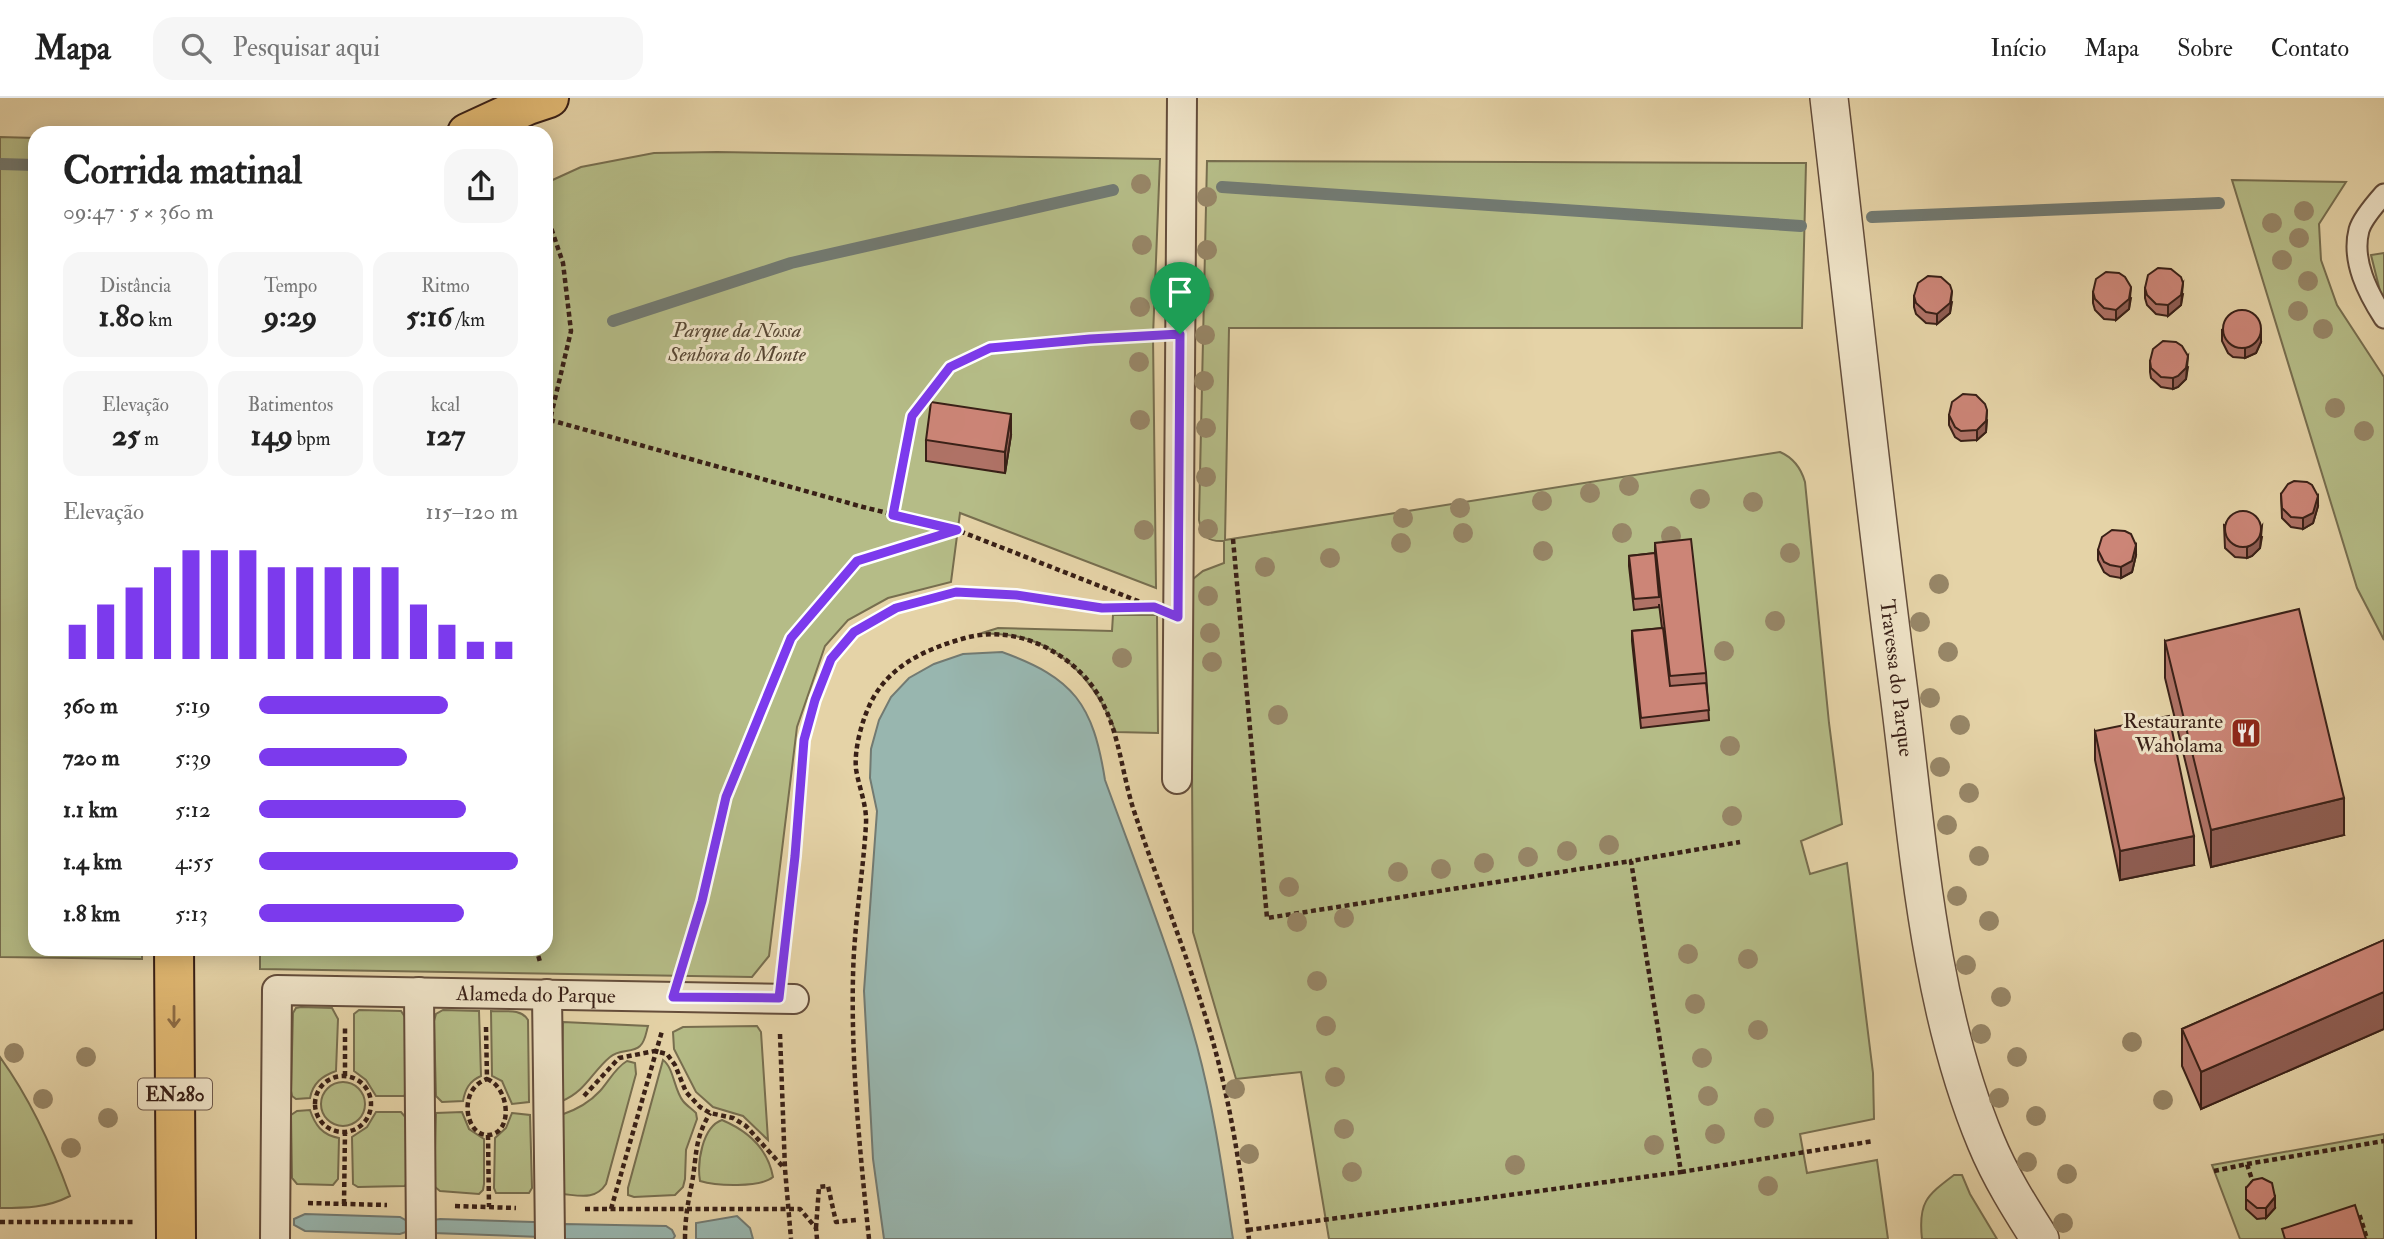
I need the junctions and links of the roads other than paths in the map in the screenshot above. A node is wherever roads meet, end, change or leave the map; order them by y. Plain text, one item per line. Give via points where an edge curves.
1 (550, 98) edge
2 (1182, 98) edge
3 (1829, 98) edge
4 (482, 126) edge
5 (2384, 194) edge
6 (2384, 318) edge
7 (1177, 779) dead end
8 (174, 956) edge
9 (419, 992) junction
10 (547, 994) junction
11 (787, 999) road end
12 (176, 1231) edge
13 (275, 1239) edge
14 (421, 1239) edge
15 (550, 1239) edge
16 (2040, 1239) edge

1 - 4 main road
2 - 7 street
3 - 16 street, Travessa do Parque via 1926,905 1964,1082 1986,1143
5 - 6 lane via 2360,229 2358,253 2367,290
8 -> 12 main road, EN280
9 - 10 street, Alameda do Parque
9 - 13 street, Alameda do Parque via 277,990
9 - 14 street
10 - 11 street, Alameda do Parque
10 - 15 street

